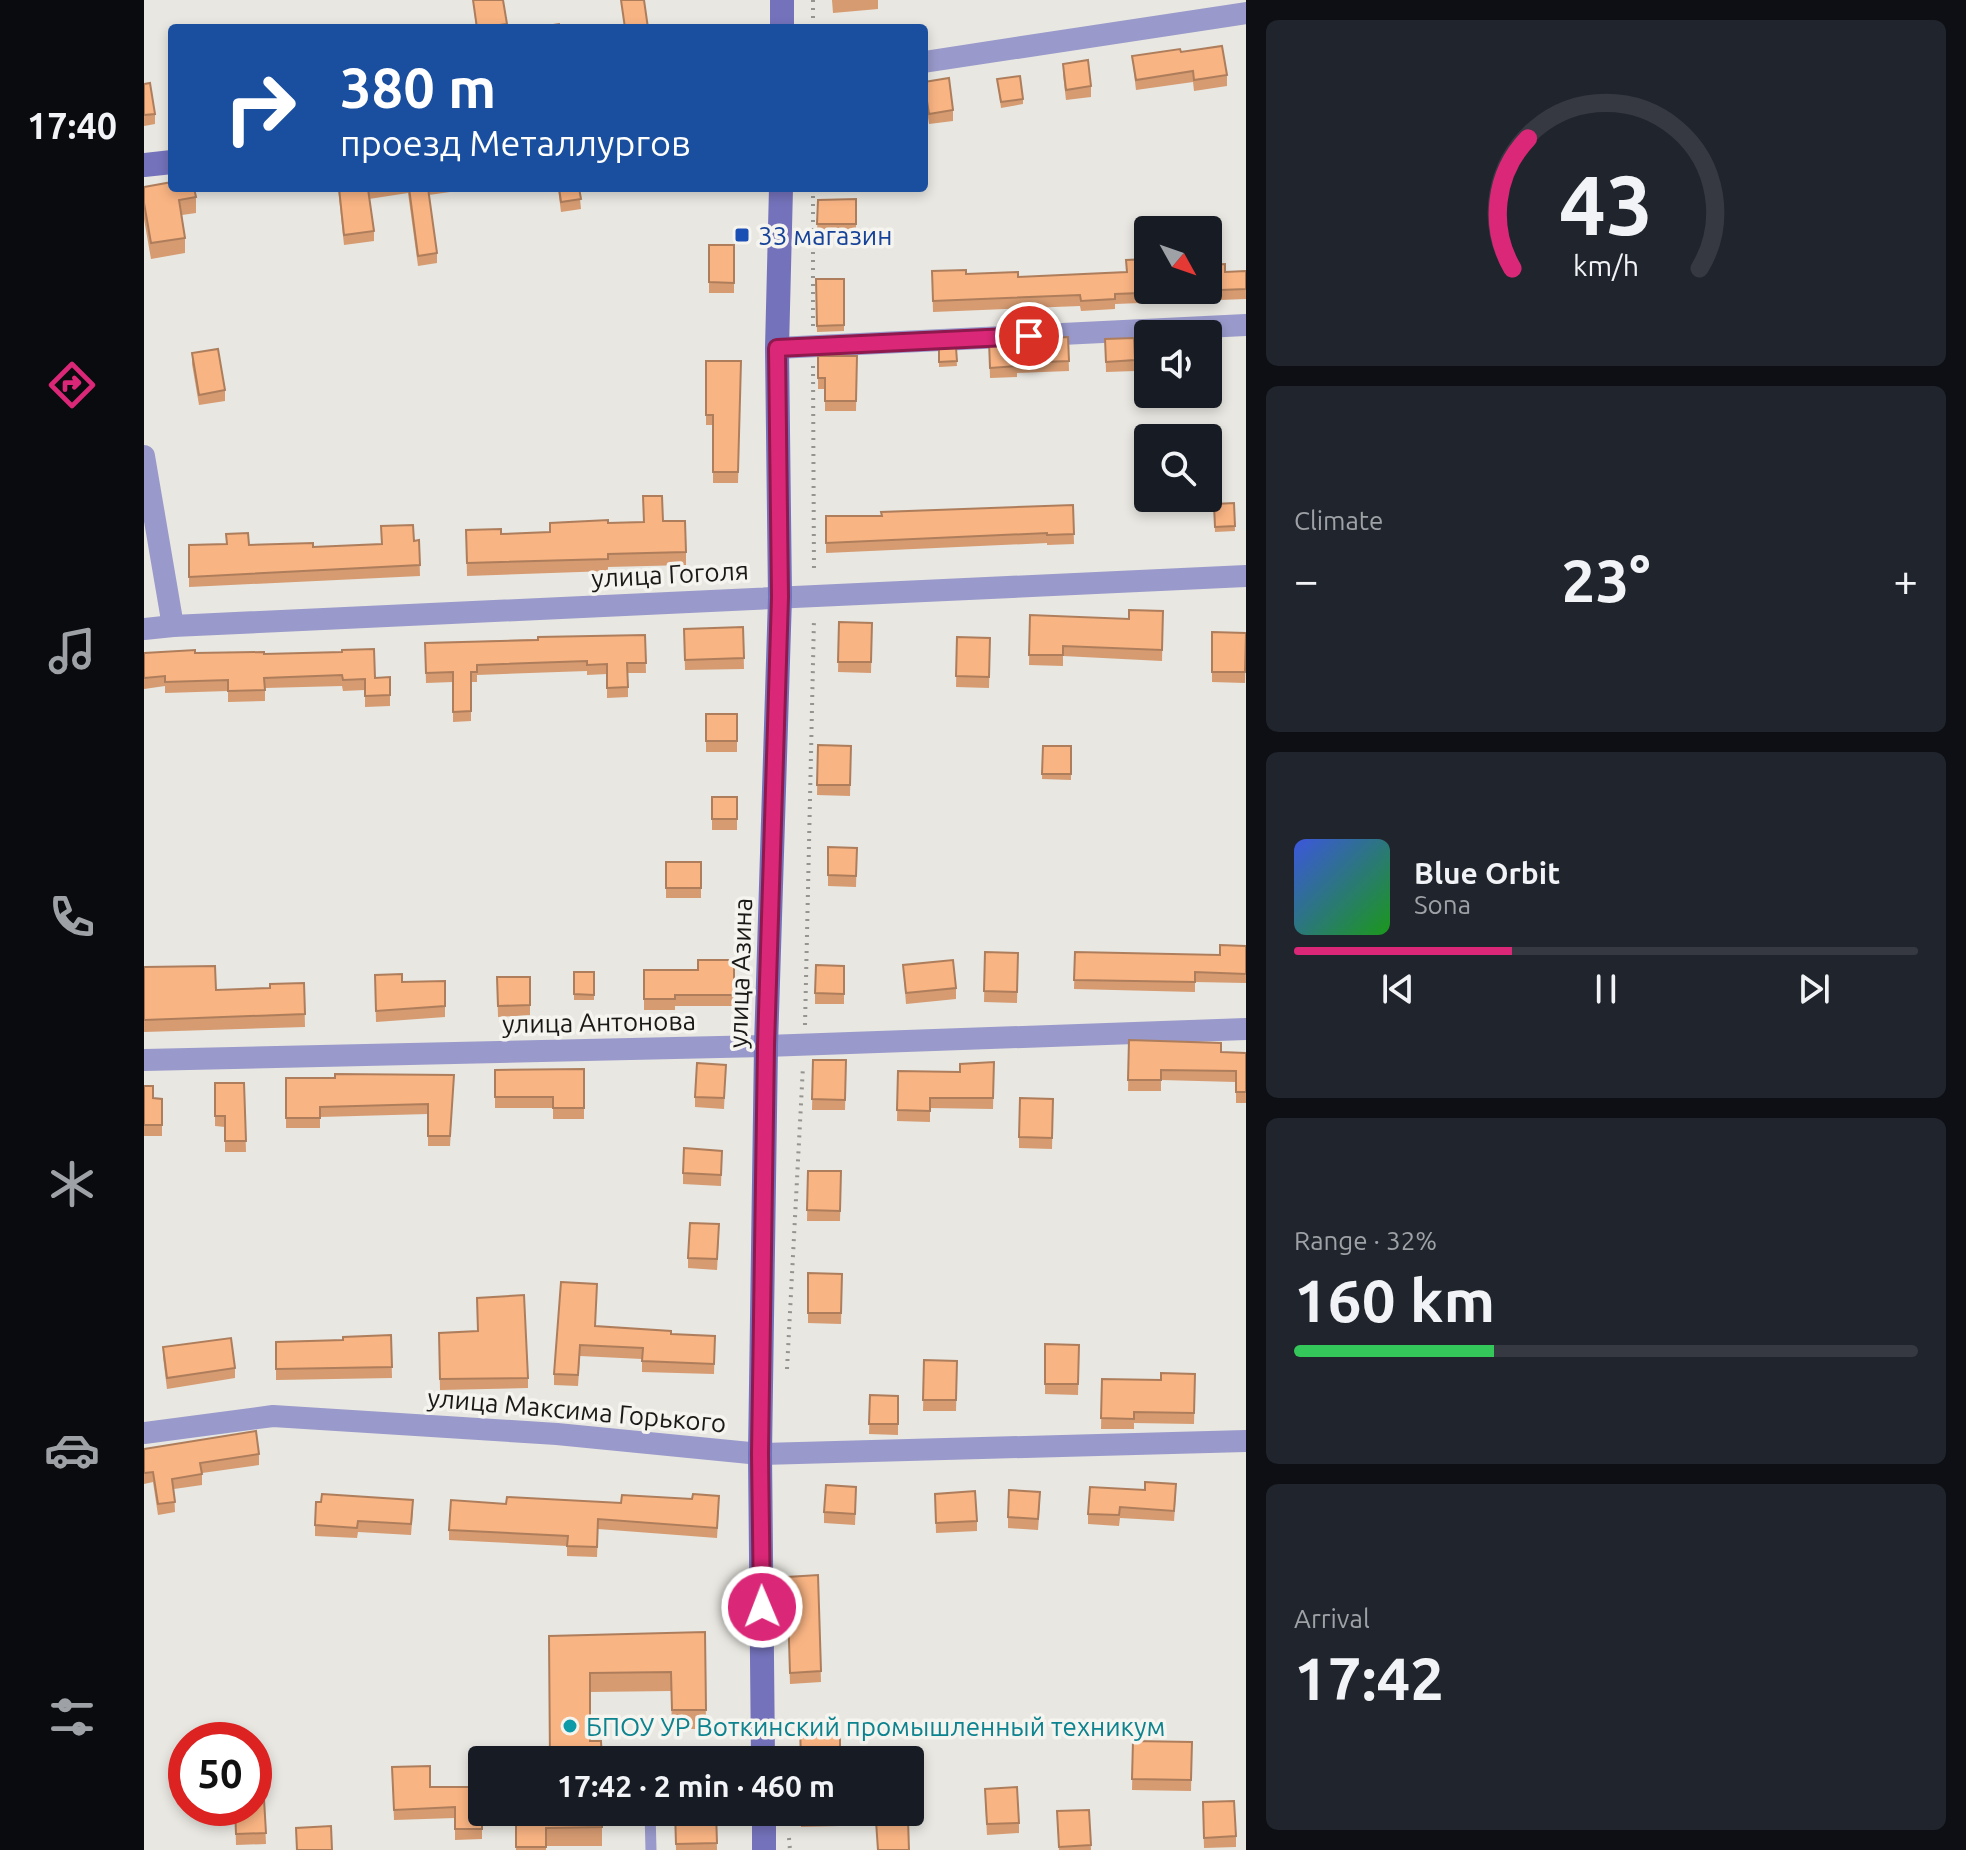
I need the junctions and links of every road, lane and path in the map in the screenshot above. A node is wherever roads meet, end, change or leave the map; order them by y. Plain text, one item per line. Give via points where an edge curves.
1 (782, 0) edge
2 (813, 0) edge
3 (1246, 13) edge
4 (782, 24) edge
5 (813, 24) edge
6 (928, 61) edge
7 (168, 162) edge
8 (144, 165) edge
9 (781, 192) edge
10 (813, 192) edge
11 (1246, 325) edge
12 (812, 346) junction
13 (777, 348) junction
14 (144, 456) edge
15 (1246, 576) edge
16 (815, 596) junction
17 (780, 597) junction
18 (173, 626) junction
19 (144, 629) edge
20 (1246, 1029) edge
21 (804, 1045) junction
22 (766, 1046) junction
23 (144, 1060) edge
24 (786, 1375) dead end
25 (144, 1433) edge
26 (1246, 1441) edge
27 (760, 1454) junction
28 (763, 1746) edge
29 (650, 1826) edge
30 (764, 1826) edge
31 (651, 1850) edge
32 (764, 1850) edge

1 - 4 main road
2 - 5 path
3 - 6 street
7 - 8 main road
9 - 13 main road, улица Азина
10 - 12 path
11 - 12 street
12 - 13 street
12 - 16 path
13 - 17 main road, улица Азина
14 - 18 street
15 - 16 street, улица Гоголя
16 - 17 street, улица Гоголя
16 - 21 path
17 - 18 street, улица Гоголя
17 - 22 main road, улица Азина
18 - 19 street, улица Гоголя
20 - 21 street, улица Антонова
21 - 22 street, улица Антонова
21 - 24 path
22 - 23 street, улица Антонова
22 - 27 main road, улица Азина
25 - 27 street, улица Максима Горького via 273,1416 557,1434
26 - 27 street, улица Максима Горького
27 - 28 main road, улица Азина
29 - 31 lane
30 - 32 main road

